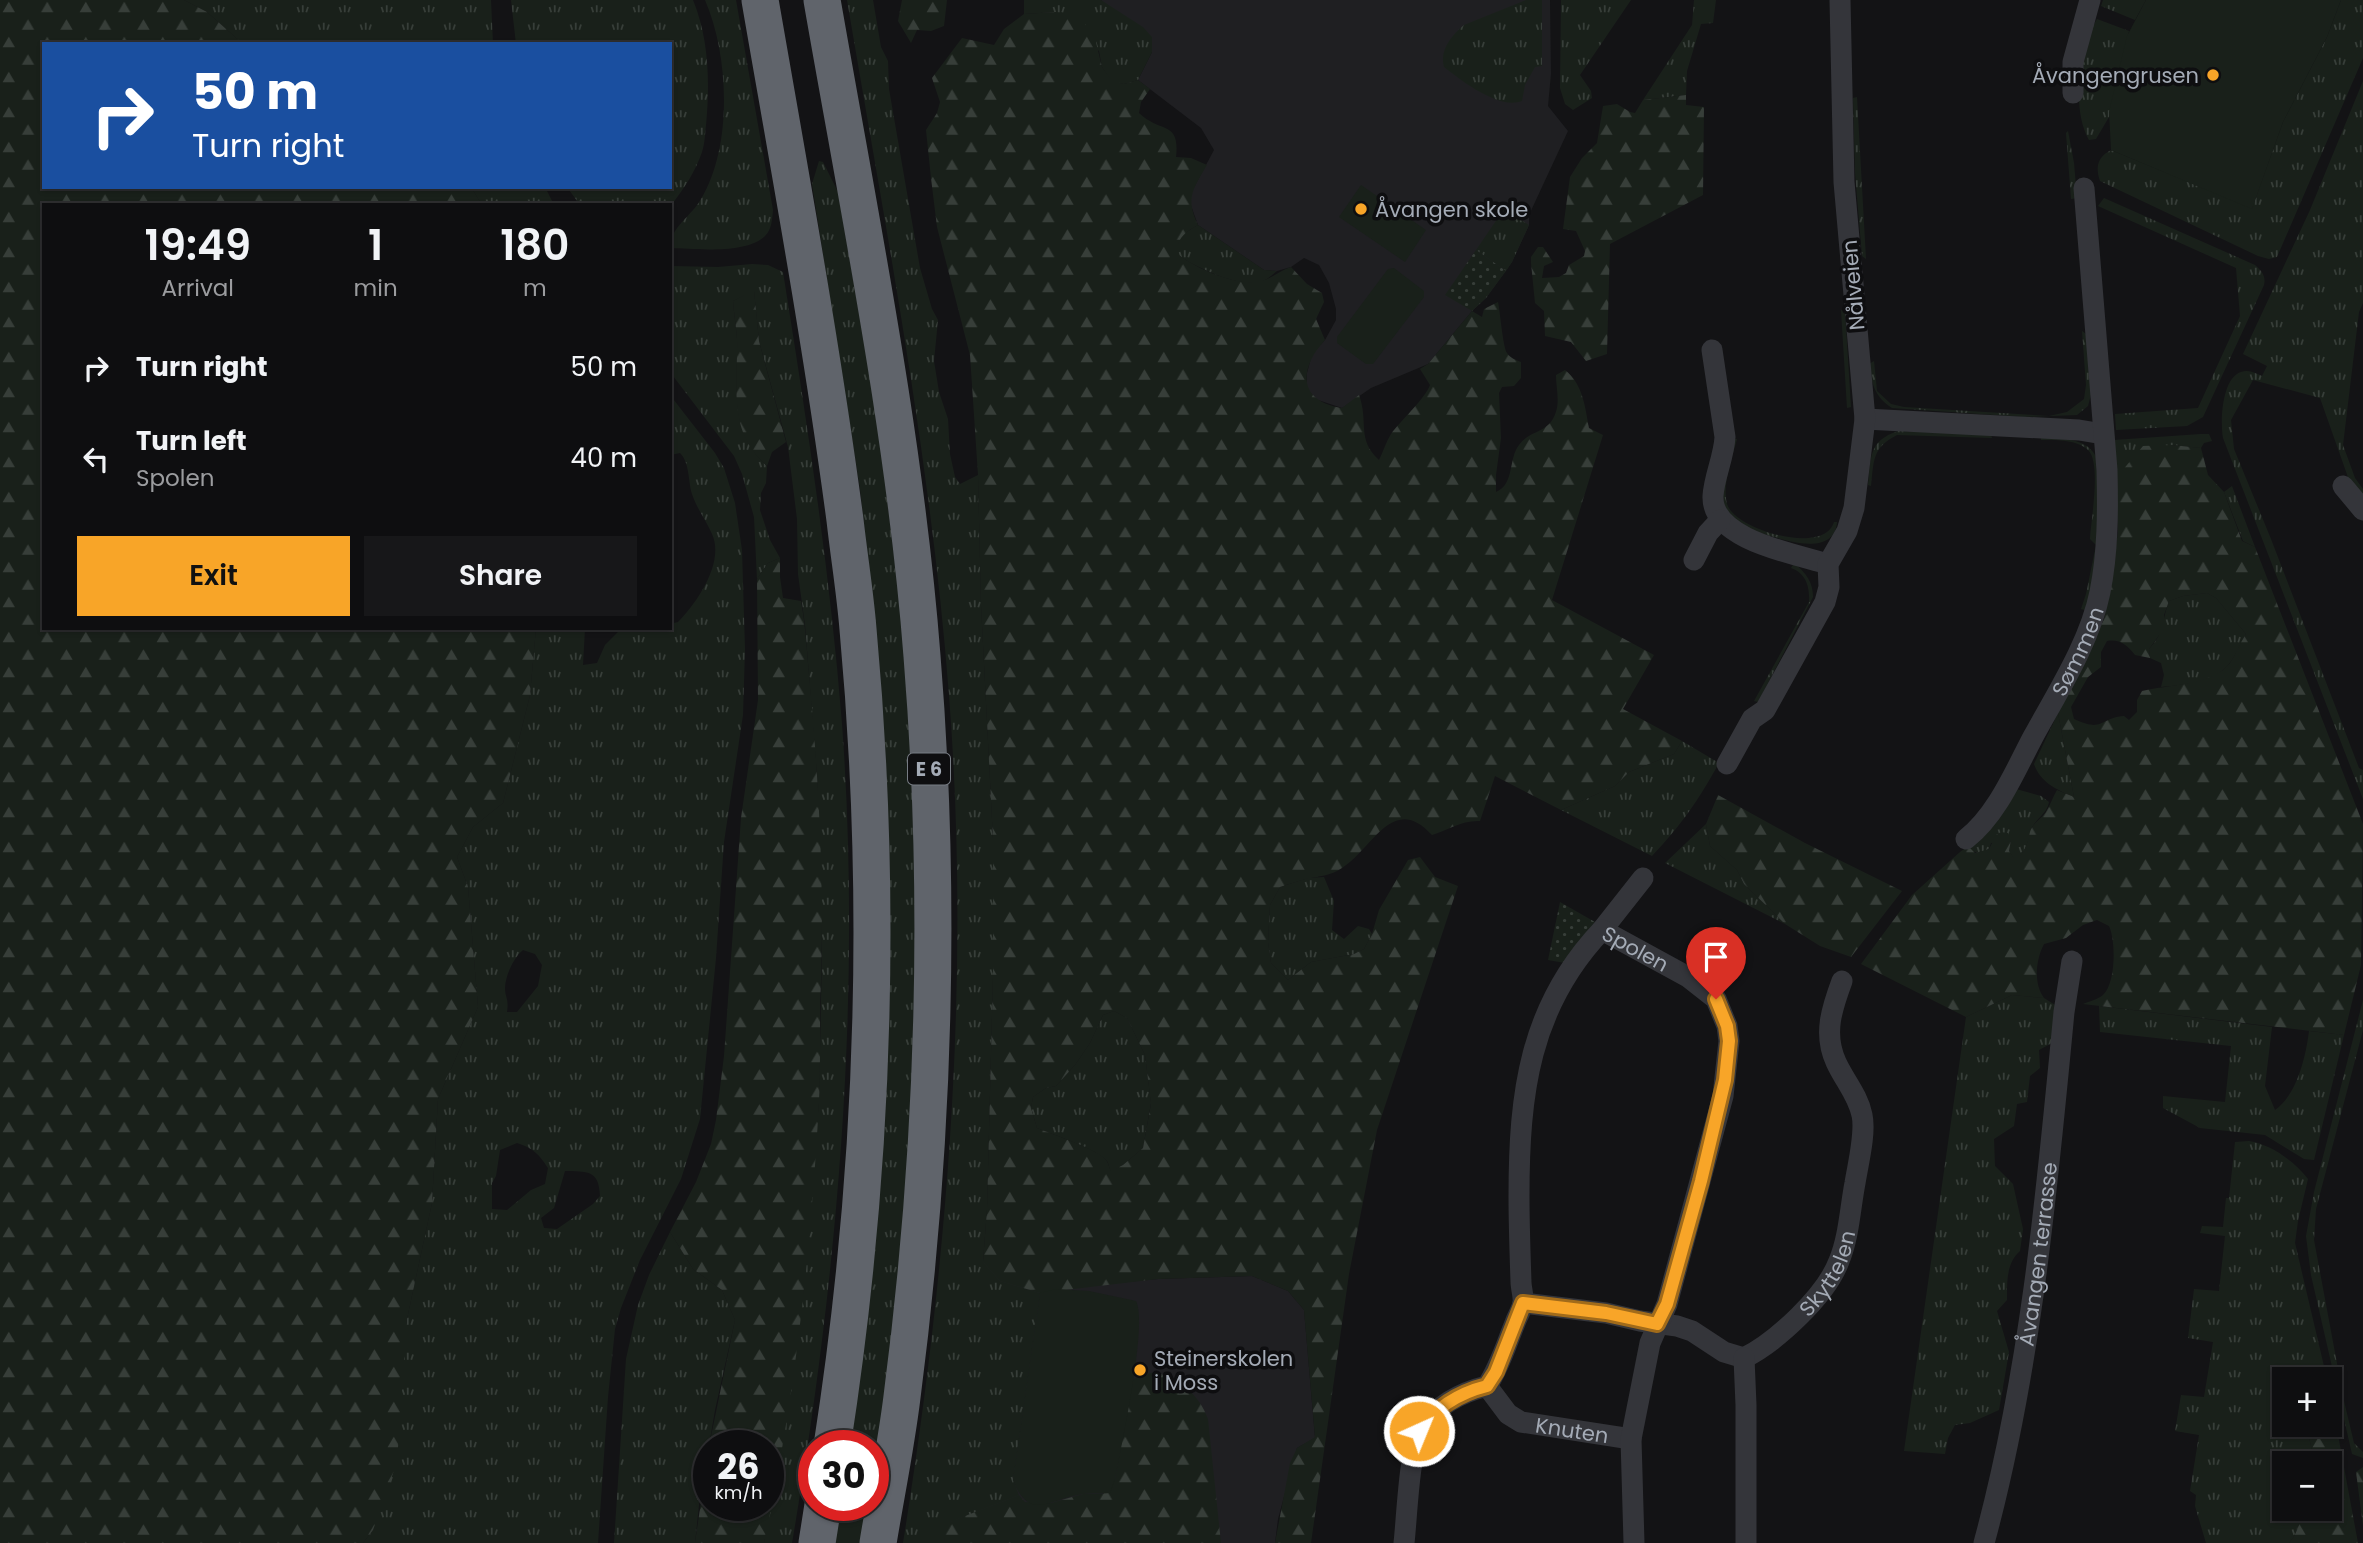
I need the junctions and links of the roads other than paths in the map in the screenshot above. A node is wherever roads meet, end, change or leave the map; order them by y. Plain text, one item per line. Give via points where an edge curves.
1 (760, 0) edge
2 (822, 0) edge
3 (1840, 0) edge
4 (2090, 0) edge
5 (2073, 93) dead end
6 (2084, 188) dead end
7 (1712, 349) dead end
8 (1865, 419) junction
9 (2104, 433) junction
10 (2343, 486) dead end
11 (2363, 510) edge
12 (1720, 520) junction
13 (1694, 560) dead end
14 (1828, 564) junction
15 (1727, 764) dead end
16 (1966, 839) dead end
17 (1643, 878) dead end
18 (1602, 930) junction
19 (2072, 961) dead end
20 (1842, 981) dead end
21 (1523, 1303) junction
22 (1657, 1324) junction
23 (1744, 1358) junction
24 (1487, 1386) junction
25 (835, 1430) edge
26 (1631, 1439) junction
27 (820, 1521) edge
28 (817, 1543) edge
29 (878, 1543) edge
30 (1404, 1543) edge
31 (1634, 1543) edge
32 (1746, 1543) edge
33 (1984, 1543) edge

1 - 25 highway via 829,401 858,628 870,810 872,984 862,1191
2 - 29 highway, E 6 via 908,526 922,656 933,846 933,1014 925,1176 902,1398
3 - 8 street, Nålveien via 1844,182
4 - 5 street via 2073,62
6 - 9 street, Sømmen
7 - 12 street via 1725,438 1713,496
8 - 9 street
8 - 14 street, Nålveien via 1854,508
9 - 16 street, Sømmen via 2108,510 2095,611 2072,665 2014,773 1986,820
10 - 11 street
12 - 13 street via 1707,533
12 - 14 street via 1736,534
14 - 15 street, Nålveien via 1825,602 1765,710 1752,719
17 - 18 street
18 - 21 street, Spolen via 1566,975 1547,1008 1533,1048 1521,1135
18 - 22 street, Spolen via 1688,977 1716,999 1727,1026 1723,1096 1667,1304
19 - 33 street, Åvangen terrasse via 2029,1325
20 - 23 street, Skyttelen via 1829,1018 1831,1048 1863,1117 1844,1246 1823,1291 1776,1337
21 - 22 street
21 - 24 street
22 - 23 street via 1692,1331 1724,1353
22 - 26 street, Knuten
23 - 32 street
24 - 26 street, Knuten via 1507,1414 1521,1422
24 - 30 street via 1451,1400 1419,1431
26 - 31 street, Knuten
27 - 28 highway

